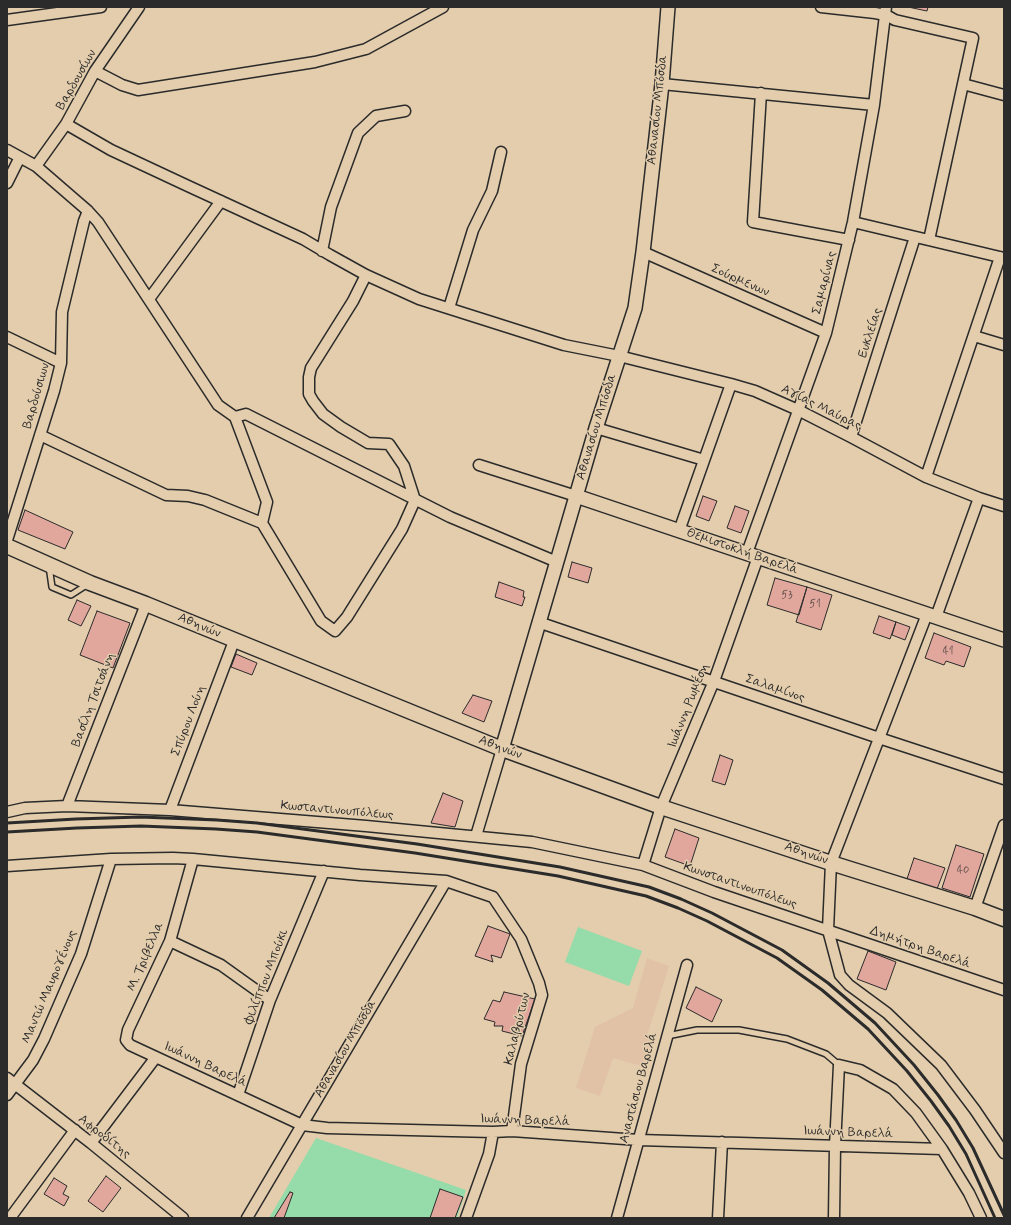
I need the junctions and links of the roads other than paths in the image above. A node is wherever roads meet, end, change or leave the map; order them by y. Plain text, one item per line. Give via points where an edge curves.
1 (101, 7) edge
2 (139, 7) edge
3 (443, 7) edge
4 (668, 7) edge
5 (821, 7) edge
6 (70, 9) edge
7 (49, 10) edge
8 (886, 11) edge
9 (7, 20) edge
10 (95, 71) junction
11 (662, 84) junction
12 (963, 84) junction
13 (762, 93) junction
14 (1004, 95) edge
15 (874, 105) junction
16 (405, 111) dead end
17 (66, 124) junction
18 (7, 150) edge
19 (501, 152) dead end
20 (20, 157) junction
21 (36, 166) junction
22 (7, 183) edge
23 (221, 202) junction
24 (88, 211) junction
25 (853, 222) junction
26 (915, 237) junction
27 (849, 240) junction
28 (929, 240) junction
29 (322, 250) junction
30 (643, 252) junction
31 (1002, 258) edge
32 (366, 275) junction
33 (149, 299) junction
34 (449, 308) junction
35 (826, 333) junction
36 (974, 336) junction
37 (7, 337) edge
38 (1004, 345) edge
39 (619, 356) junction
40 (61, 363) junction
41 (731, 384) junction
42 (798, 410) junction
43 (235, 417) junction
44 (596, 428) junction
45 (40, 435) junction
46 (851, 437) junction
47 (704, 460) junction
48 (479, 465) dead end
49 (926, 477) junction
50 (576, 496) junction
51 (979, 498) junction
52 (415, 500) junction
53 (1004, 506) edge
54 (262, 523) junction
55 (679, 531) junction
56 (7, 540) edge
57 (7, 546) edge
58 (752, 555) junction
59 (557, 562) junction
60 (49, 565) junction
61 (90, 583) junction
62 (146, 604) junction
63 (932, 616) junction
64 (538, 622) junction
65 (1004, 640) edge
66 (234, 641) junction
67 (714, 681) junction
68 (879, 738) junction
69 (502, 749) junction
70 (1004, 779) edge
71 (67, 806) junction
72 (661, 807) junction
73 (170, 810) junction
74 (7, 812) edge
75 (1004, 824) edge
76 (476, 836) junction
77 (111, 859) junction
78 (194, 859) junction
79 (831, 863) junction
80 (10, 865) edge
81 (643, 865) junction
82 (324, 871) junction
83 (7, 875) edge
84 (446, 881) junction
85 (975, 908) junction
86 (1004, 919) edge
87 (828, 930) junction
88 (170, 941) junction
89 (687, 965) dead end
90 (1004, 990) edge
91 (270, 1000) junction
92 (667, 1036) junction
93 (126, 1040) joint
94 (156, 1057) junction
95 (839, 1065) junction
96 (11, 1081) edge
97 (238, 1094) junction
98 (7, 1095) edge
99 (302, 1125) junction
100 (75, 1130) junction
101 (512, 1131) junction
102 (493, 1132) junction
103 (639, 1140) junction
104 (722, 1142) junction
105 (91, 1143) junction
106 (835, 1146) junction
107 (1002, 1147) edge
108 (942, 1149) junction
109 (171, 1214) edge
110 (10, 1218) edge
111 (183, 1218) edge
112 (247, 1218) edge
113 (466, 1218) edge
114 (617, 1218) edge
115 (718, 1218) edge
116 (834, 1218) edge
117 (981, 1218) edge

1 - 6 street
2 - 10 street, Βαρδουσίων
3 - 10 street via 366,49 315,62 138,90
4 - 11 street, Αθανασίου Μπόσδα
5 - 8 street via 875,13
6 - 7 street
7 - 9 street
8 - 12 street via 895,20 973,38
8 - 15 street, Σαμαρίνας
10 - 17 street, Βαρδουσίων
11 - 13 street
11 - 30 street, Αθανασίου Μπόσδα
12 - 14 street
12 - 28 street
13 - 15 street
13 - 27 street via 753,222
15 - 25 street, Σαμαρίνας
16 - 29 street via 376,116 358,133 331,207
17 - 21 street, Βαρδουσίων
17 - 23 street, Αγίας Μαύρας via 111,150
18 - 20 street
19 - 34 street via 492,192 473,230
20 - 21 street
20 - 22 street
21 - 24 street
23 - 29 street, Αγίας Μαύρας via 303,238
23 - 33 street
24 - 33 street
24 - 40 street, Βαρδούσιων via 62,312
25 - 26 street
25 - 27 street, Σαμαρίνας
26 - 28 street
26 - 46 street, Ευκλείας
27 - 35 street, Σαμαρίνας
28 - 31 street
29 - 32 street, Αγίας Μαύρας
30 - 35 street, Σούρμενων
30 - 39 street, Αθανασίου Μπόσδα via 635,308
31 - 36 street
32 - 34 street, Αγίας Μαύρας via 419,299
32 - 52 street via 353,301 311,368 309,394 323,414 341,428 368,443 388,444 404,466
33 - 43 street via 218,404
34 - 39 street, Αγίας Μαύρας via 564,345
35 - 42 street, Σαμαρίνας
36 - 38 street
36 - 49 street
37 - 40 street
39 - 41 street, Αγίας Μαύρας
39 - 44 street, Αθανασίου Μπόσδα
40 - 45 street, Βαρδούσιων
41 - 42 street, Αγίας Μαύρας via 755,391
41 - 47 street
42 - 46 street, Αγίας Μαύρας
42 - 58 street, Σαμαρίνας
43 - 52 street via 246,414
43 - 54 street via 267,502
44 - 47 street
44 - 50 street, Αθανασίου Μπόσδα
45 - 54 street via 166,495 205,500
45 - 56 street, Βαρδούσιων
46 - 49 street, Αγίας Μαύρας
47 - 55 street
48 - 50 street, Θεμιστοκλή Βαρελά
49 - 51 street, Αγίας Μαύρας
50 - 55 street, Θεμιστοκλή Βαρελά
50 - 59 street, Αθανασίου Μπόσδα
51 - 53 street, Αγίας Μαύρας
51 - 63 street
52 - 54 street via 402,529 347,617 335,631 321,621
52 - 59 street
55 - 58 street, Θεμιστοκλή Βαρελά
57 - 60 main road, Αθηνών
58 - 63 street, Θεμιστοκλή Βαρελά
58 - 67 street, Ιωάννη Ρωμέση
59 - 64 street, Αθανασίου Μπόσδα
60 - 61 main road, Αθηνών
60 - 61 lane via 52,587 71,595
61 - 62 main road, Αθηνών
62 - 66 main road, Αθηνών
62 - 71 street, Βασίλη Τσιτσάνη
63 - 65 street, Θεμιστοκλή Βαρελά
63 - 68 street
64 - 67 street, Σαλαμίνος
64 - 69 street, Αθανασίου Μπόσδα
66 - 69 main road, Αθηνών
66 - 73 street, Σπύρου Λούη
67 - 68 street, Σαλαμίνος
67 - 72 street, Ιωάννη Ρωμέση
68 - 70 street, Σαλαμίνος
68 - 79 street
69 - 72 main road, Αθηνών
69 - 76 street, Αθανασίου Μπόσδα
71 - 73 street, Κωσταντινουπόλεως
71 - 74 street, Κωσταντινουπόλεως via 25,808
72 - 79 main road, Αθηνών
72 - 81 street, Ιωάννη Ρωμέση
73 - 76 street, Κωσταντινουπόλεως
75 - 85 street
76 - 81 street, Κωσταντινουπόλεως via 532,842
77 - 78 street
77 - 80 street
77 - 96 street, Μαντώ Μαυρογένους via 81,954 33,1060
78 - 82 street
78 - 88 street, Μ. Τριβελλα
79 - 85 main road, Αθηνών
79 - 87 street
80 - 83 street
81 - 87 street, Κωνσταντινουπόλεως
82 - 84 street
82 - 91 street, Φιλίππου Μπούκι
84 - 99 street, Αθανασίου Μπόσδα
84 - 101 street, Καλαβρύτων via 493,897 521,939 539,983 542,995 521,1064
85 - 86 main road, Αθηνών
87 - 90 street, Δημήτρη Βαρελά
87 - 107 street via 840,975 849,985 887,1013 941,1065
88 - 91 street via 221,965
88 - 93 street, Μ. Τριβελλα via 128,1030
89 - 92 street, Αναστάσιου Βαρελά
91 - 97 street, Φιλίππου Μπούκι
92 - 95 lane via 697,1030 739,1030 787,1040 826,1054
92 - 103 street, Αναστάσιου Βαρελά
93 - 94 street, Ιωάννη Βαρελά via 130,1045
94 - 97 street, Ιωάννη Βαρελά
94 - 105 street
95 - 106 street
95 - 108 street via 860,1070 893,1088 916,1113
96 - 98 street, Μαντώ Μαυρογένους
96 - 100 street, Αφροδίτης
97 - 99 street, Ιωάννη Βαρελά
99 - 102 street, Ιωάννη Βαρελά via 328,1128
99 - 112 street, Αθανασίου Μπόσδα
100 - 105 street, Αφροδίτης
100 - 110 street
101 - 102 street, Ιωάννη Βαρελά
101 - 103 street, Ιωάννη Βαρελά
102 - 113 street via 490,1154
103 - 104 street, Ιωάννη Βαρελά
103 - 114 street, Αναστάσιου Βαρελά
104 - 106 street, Ιωάννη Βαρελά
104 - 115 street
105 - 109 street, Αφροδίτης
106 - 108 street, Ιωάννη Βαρελά
106 - 116 street
108 - 117 street
109 - 111 street, Αφροδίτης

